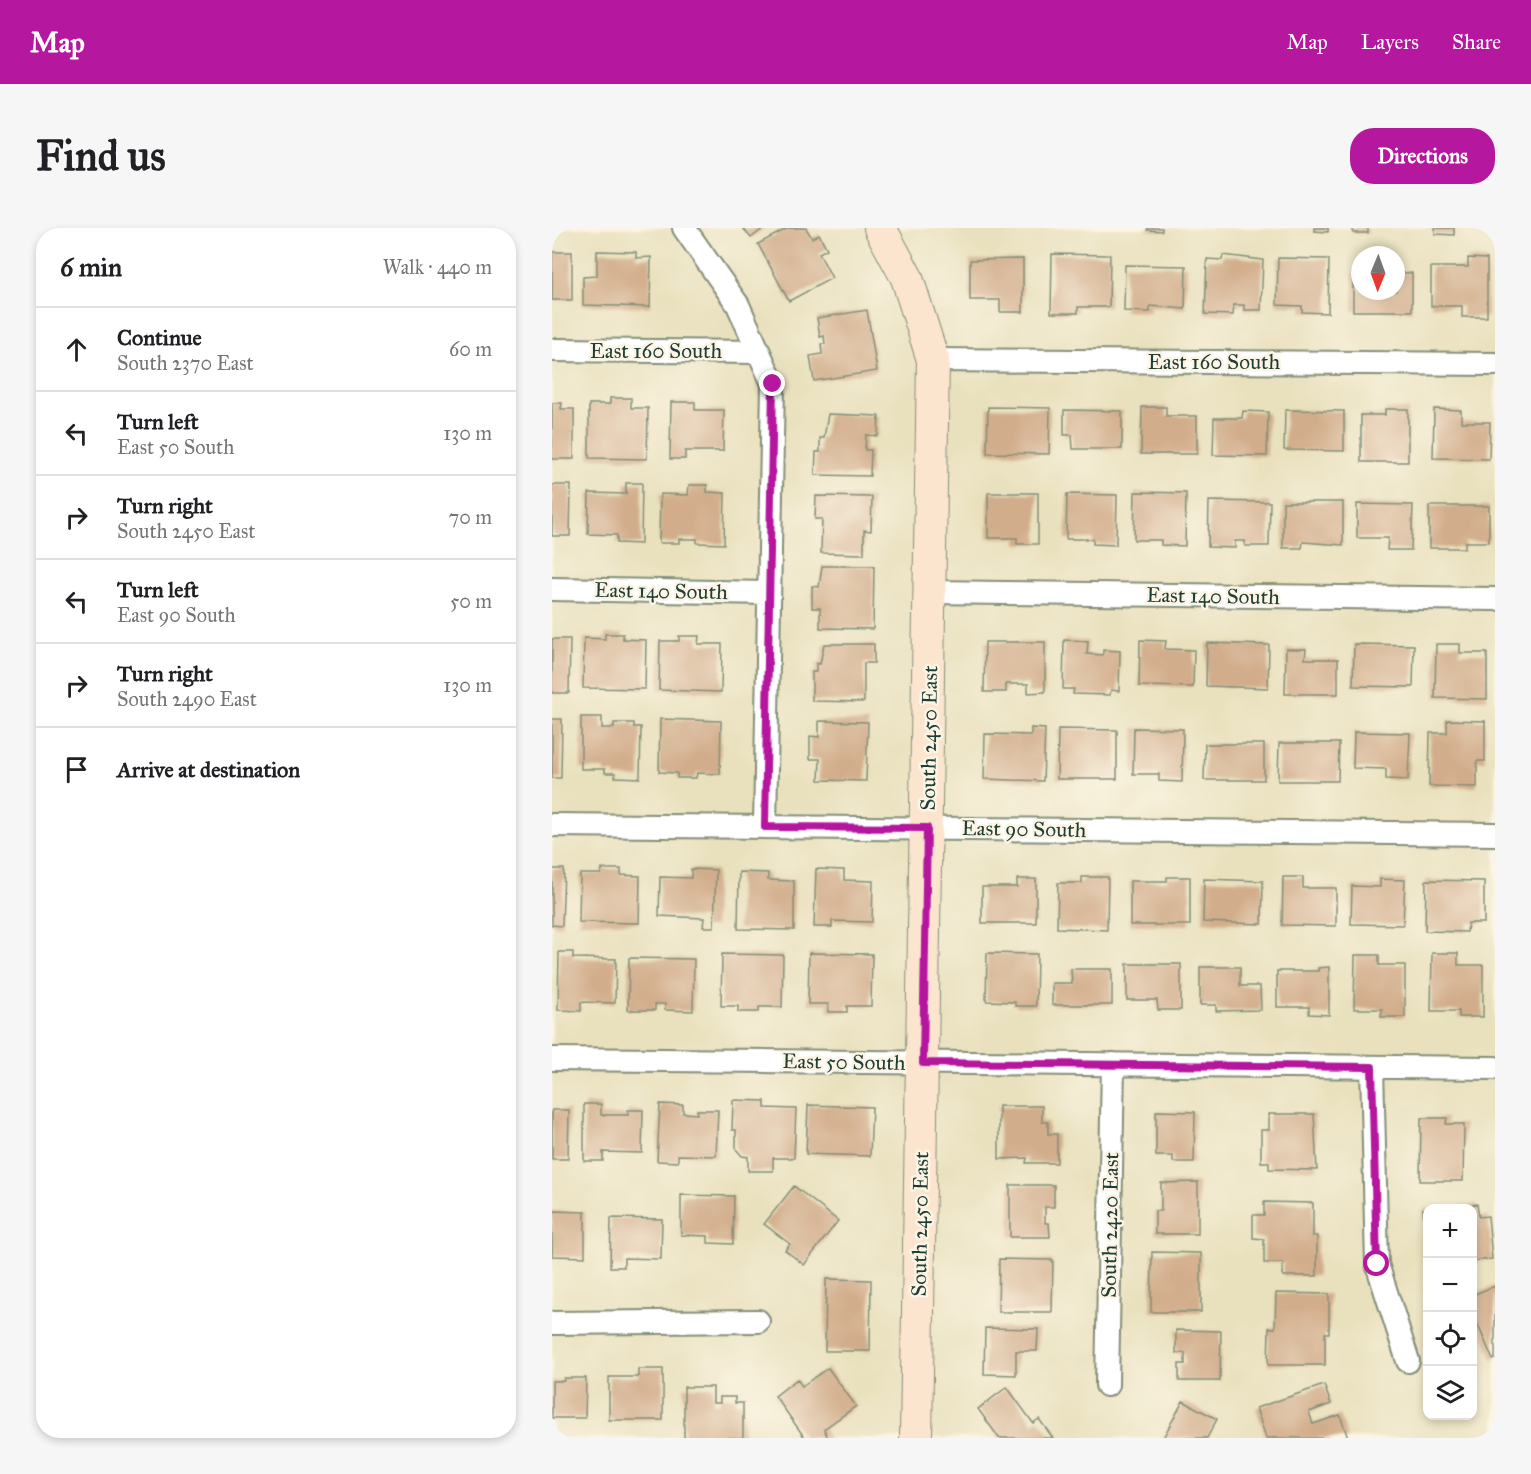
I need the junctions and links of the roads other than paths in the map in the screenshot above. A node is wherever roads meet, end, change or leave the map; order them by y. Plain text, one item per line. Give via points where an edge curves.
1 (684, 228) edge
2 (880, 228) edge
3 (552, 350) edge
4 (759, 352) junction
5 (933, 360) junction
6 (1495, 364) edge
7 (552, 589) edge
8 (931, 592) junction
9 (769, 593) junction
10 (1495, 599) edge
11 (552, 825) edge
12 (765, 827) junction
13 (927, 828) junction
14 (1495, 834) edge
15 (552, 1059) edge
16 (923, 1063) junction
17 (1113, 1064) junction
18 (1372, 1067) junction
19 (1495, 1068) edge
20 (758, 1321) dead end
21 (552, 1323) edge
22 (1408, 1361) dead end
23 (1107, 1385) dead end
24 (916, 1438) edge

1 - 4 street via 738,305
2 - 5 street, South 2450 East via 907,278
3 - 4 street, East 160 South
4 - 9 street via 773,384
5 - 6 street, East 160 South
5 - 8 street, South 2450 East
7 - 9 street, East 140 South
8 - 10 street, East 140 South
8 - 13 street, South 2450 East
9 - 12 street
11 - 12 street, East 90 South
12 - 13 street, East 90 South
13 - 14 street, East 90 South
13 - 16 street, South 2450 East
15 - 16 street, East 50 South
16 - 17 street, East 50 South
16 - 24 street, South 2450 East
17 - 18 street, East 50 South
17 - 23 street, South 2420 East
18 - 19 street, East 50 South
18 - 22 street via 1377,1264
20 - 21 street

